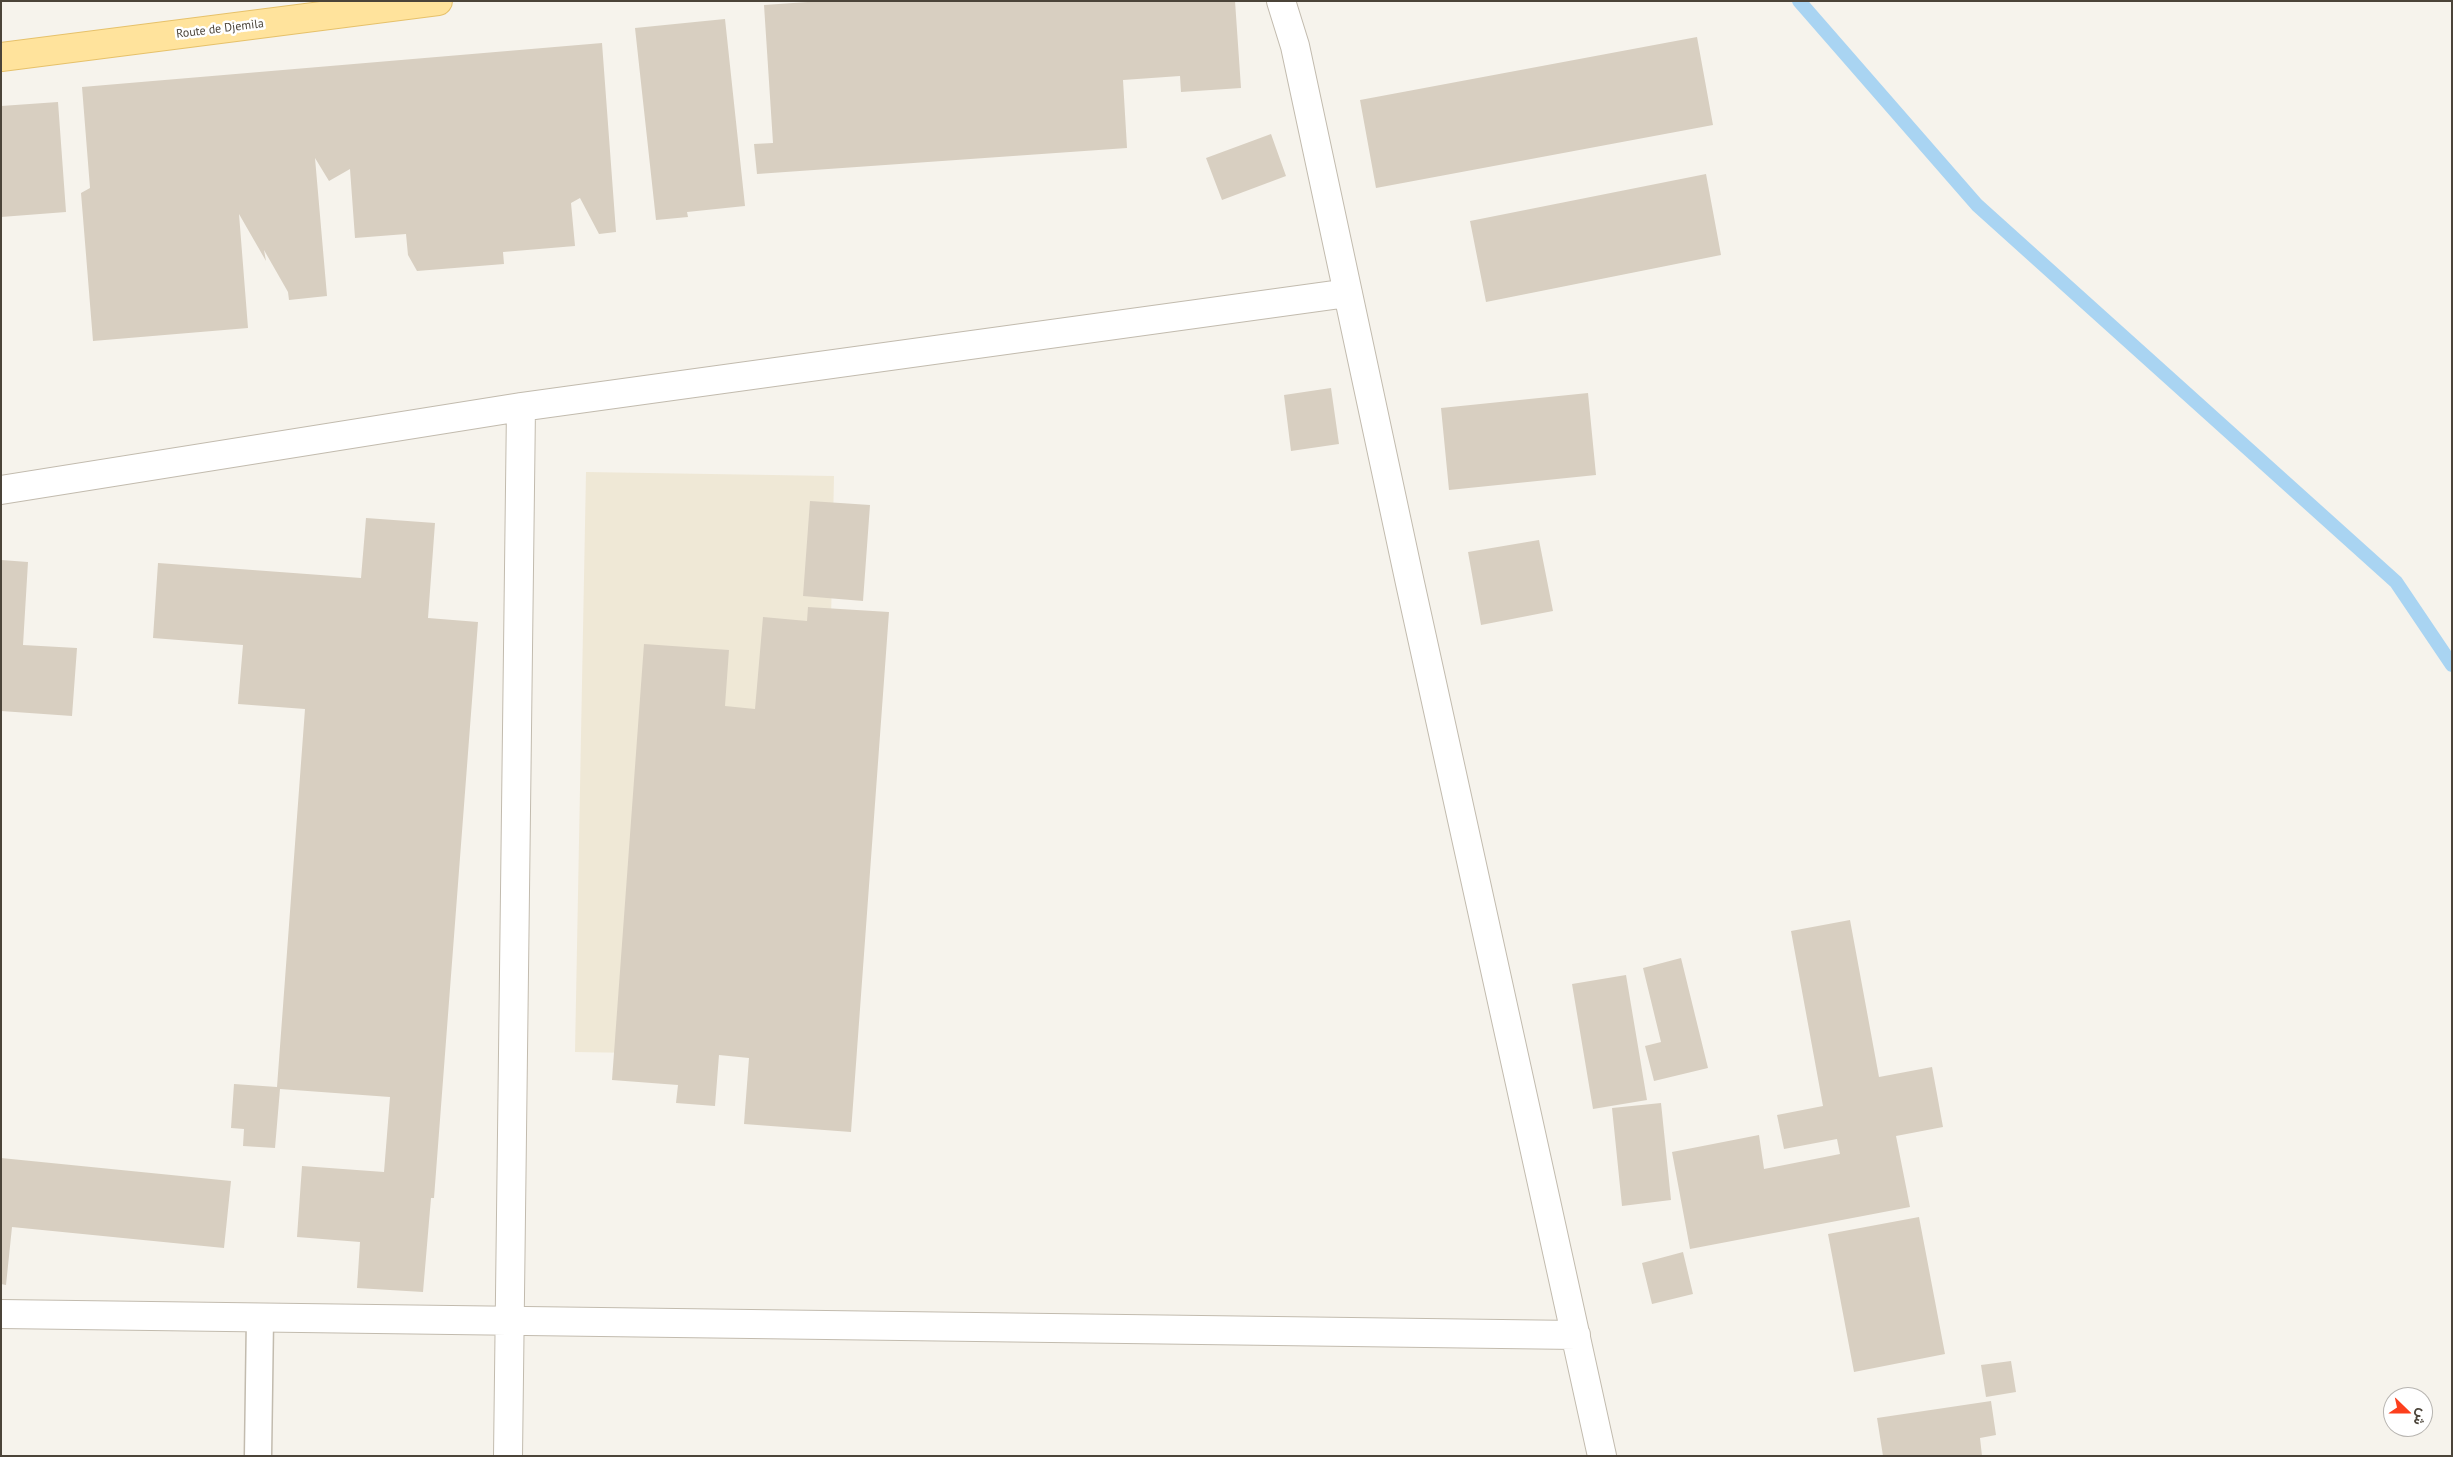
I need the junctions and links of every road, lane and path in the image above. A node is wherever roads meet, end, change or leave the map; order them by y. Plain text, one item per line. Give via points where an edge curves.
1 (438, 1) edge
2 (1282, 1) edge
3 (1, 57) edge
4 (1348, 293) junction
5 (522, 407) junction
6 (1, 490) edge
7 (1, 1314) edge
8 (260, 1318) junction
9 (510, 1321) junction
10 (1576, 1335) junction
11 (258, 1456) edge
12 (508, 1456) edge
13 (1602, 1456) edge

1 - 3 main road, Route de Djemila
2 - 4 street via 1295,46
4 - 5 street
4 - 10 street
5 - 6 street
5 - 9 street
7 - 8 street
8 - 9 street
8 - 11 lane
9 - 10 street
9 - 12 street
10 - 13 street

